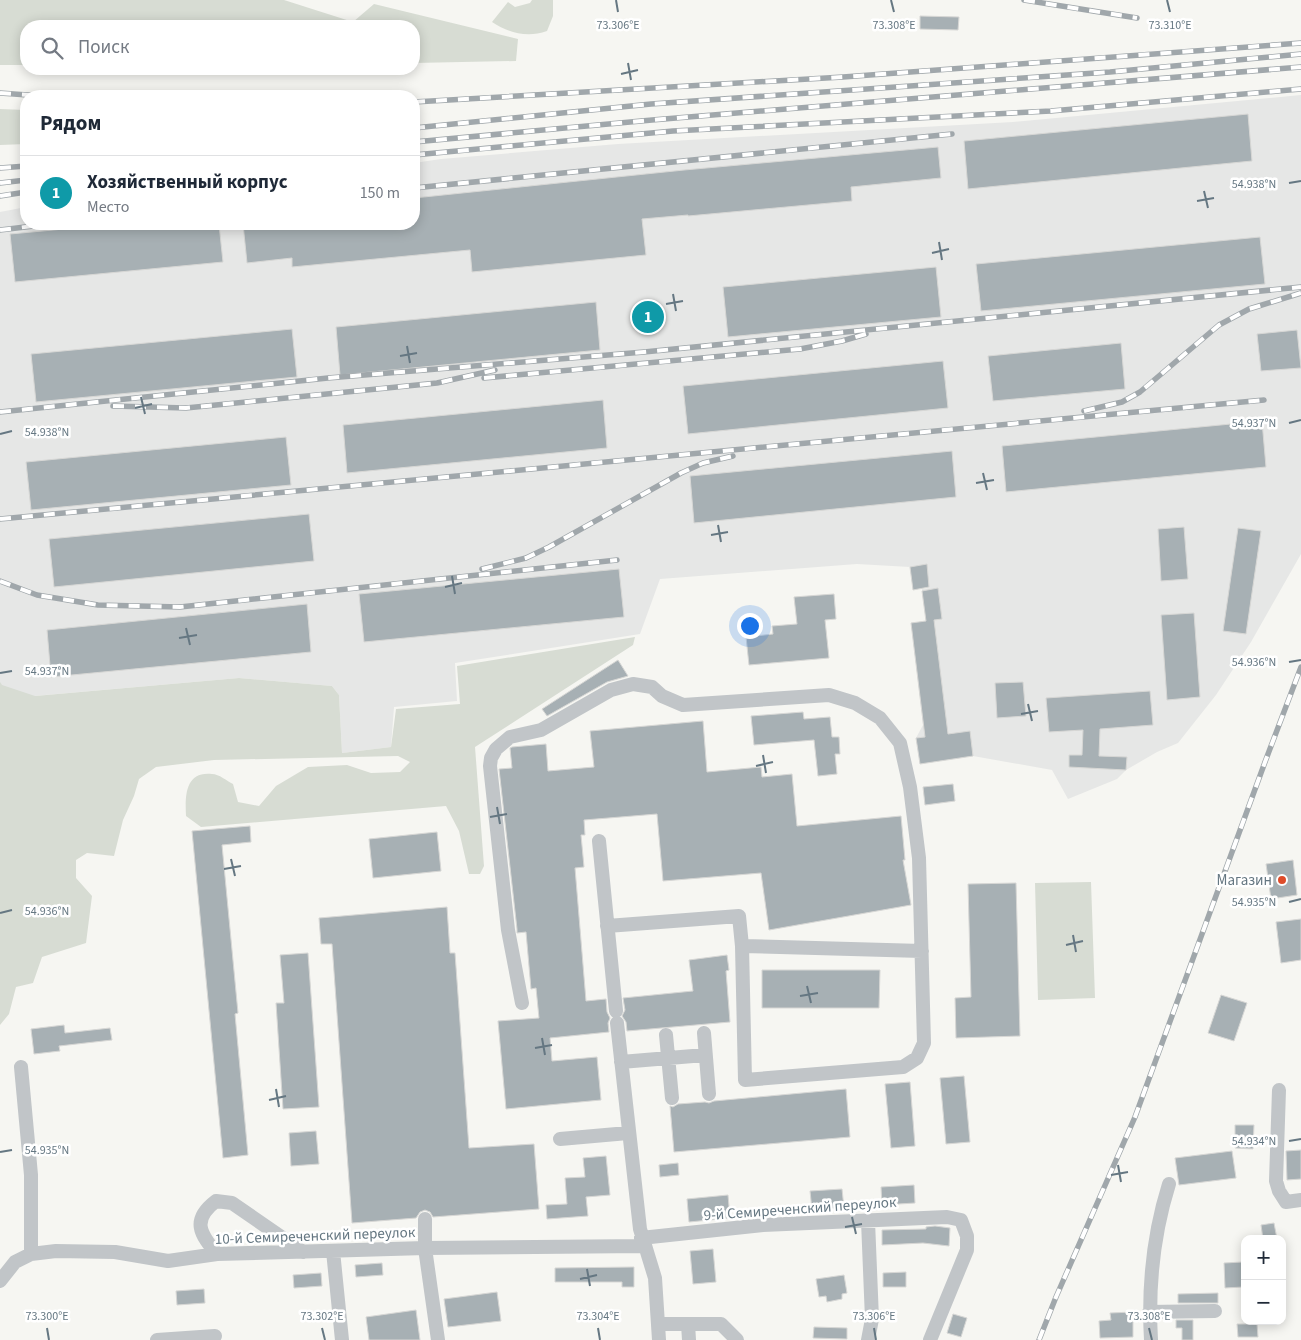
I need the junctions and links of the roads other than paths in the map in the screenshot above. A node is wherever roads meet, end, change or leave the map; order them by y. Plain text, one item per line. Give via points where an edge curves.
1 (599, 841) dead end
2 (607, 926) junction
3 (742, 946) junction
4 (922, 951) junction
5 (522, 1003) dead end
6 (704, 1033) dead end
7 (666, 1035) dead end
8 (705, 1055) junction
9 (668, 1058) junction
10 (621, 1062) junction
11 (21, 1068) dead end
12 (1279, 1090) dead end
13 (709, 1094) dead end
14 (672, 1098) dead end
15 (628, 1133) junction
16 (560, 1139) dead end
17 (1169, 1184) dead end
18 (1301, 1200) edge
19 (425, 1219) dead end
20 (868, 1220) junction
21 (643, 1242) junction
22 (426, 1248) junction
23 (332, 1251) junction
24 (303, 1252) junction
25 (31, 1254) junction
26 (218, 1254) junction
27 (0, 1281) edge
28 (1149, 1312) junction
29 (1215, 1312) dead end
30 (658, 1324) junction
31 (688, 1324) junction
32 (215, 1336) dead end
33 (157, 1340) edge
34 (342, 1340) edge
35 (438, 1340) edge
36 (659, 1340) edge
37 (689, 1340) edge
38 (737, 1340) edge
39 (868, 1340) edge
40 (930, 1340) edge
41 (1151, 1340) edge

1 - 2 street
2 - 3 street via 739,916
2 - 10 street
3 - 4 street
3 - 4 street via 745,1080 903,1067 917,1058 924,1043
4 - 5 street via 919,858 910,787 900,743 880,718 856,703 829,695 683,705 662,696 652,687 633,684 611,690 541,730 510,737 491,758 508,930
6 - 8 street
7 - 9 street
8 - 9 street
8 - 13 street
9 - 10 street
9 - 14 street
10 - 15 street
11 - 25 street via 31,1175
12 - 18 street via 1276,1181 1286,1202
15 - 16 street
15 - 21 street
17 - 28 street via 1155,1238
19 - 22 street
20 - 21 street, 9-й Семиреченский переулок via 762,1225
20 - 39 street via 872,1319
20 - 40 street, 9-й Семиреченский переулок via 947,1217 961,1220 967,1236 967,1250
21 - 22 street, 10-й Семиреченский переулок
21 - 30 street via 655,1278
22 - 23 street, 10-й Семиреченский переулок
22 - 35 street
23 - 24 street, 10-й Семиреченский переулок
23 - 34 street
24 - 26 street, 10-й Семиреченский переулок
24 - 26 street via 232,1203 216,1201 204,1210 200,1226 204,1239
25 - 26 street, 10-й Семиреченский переулок via 115,1252 168,1261
25 - 27 street, 10-й Семиреченский переулок via 15,1262
28 - 29 street
28 - 41 street
30 - 31 street
30 - 36 street
31 - 37 street
31 - 38 street via 721,1324
32 - 33 street

